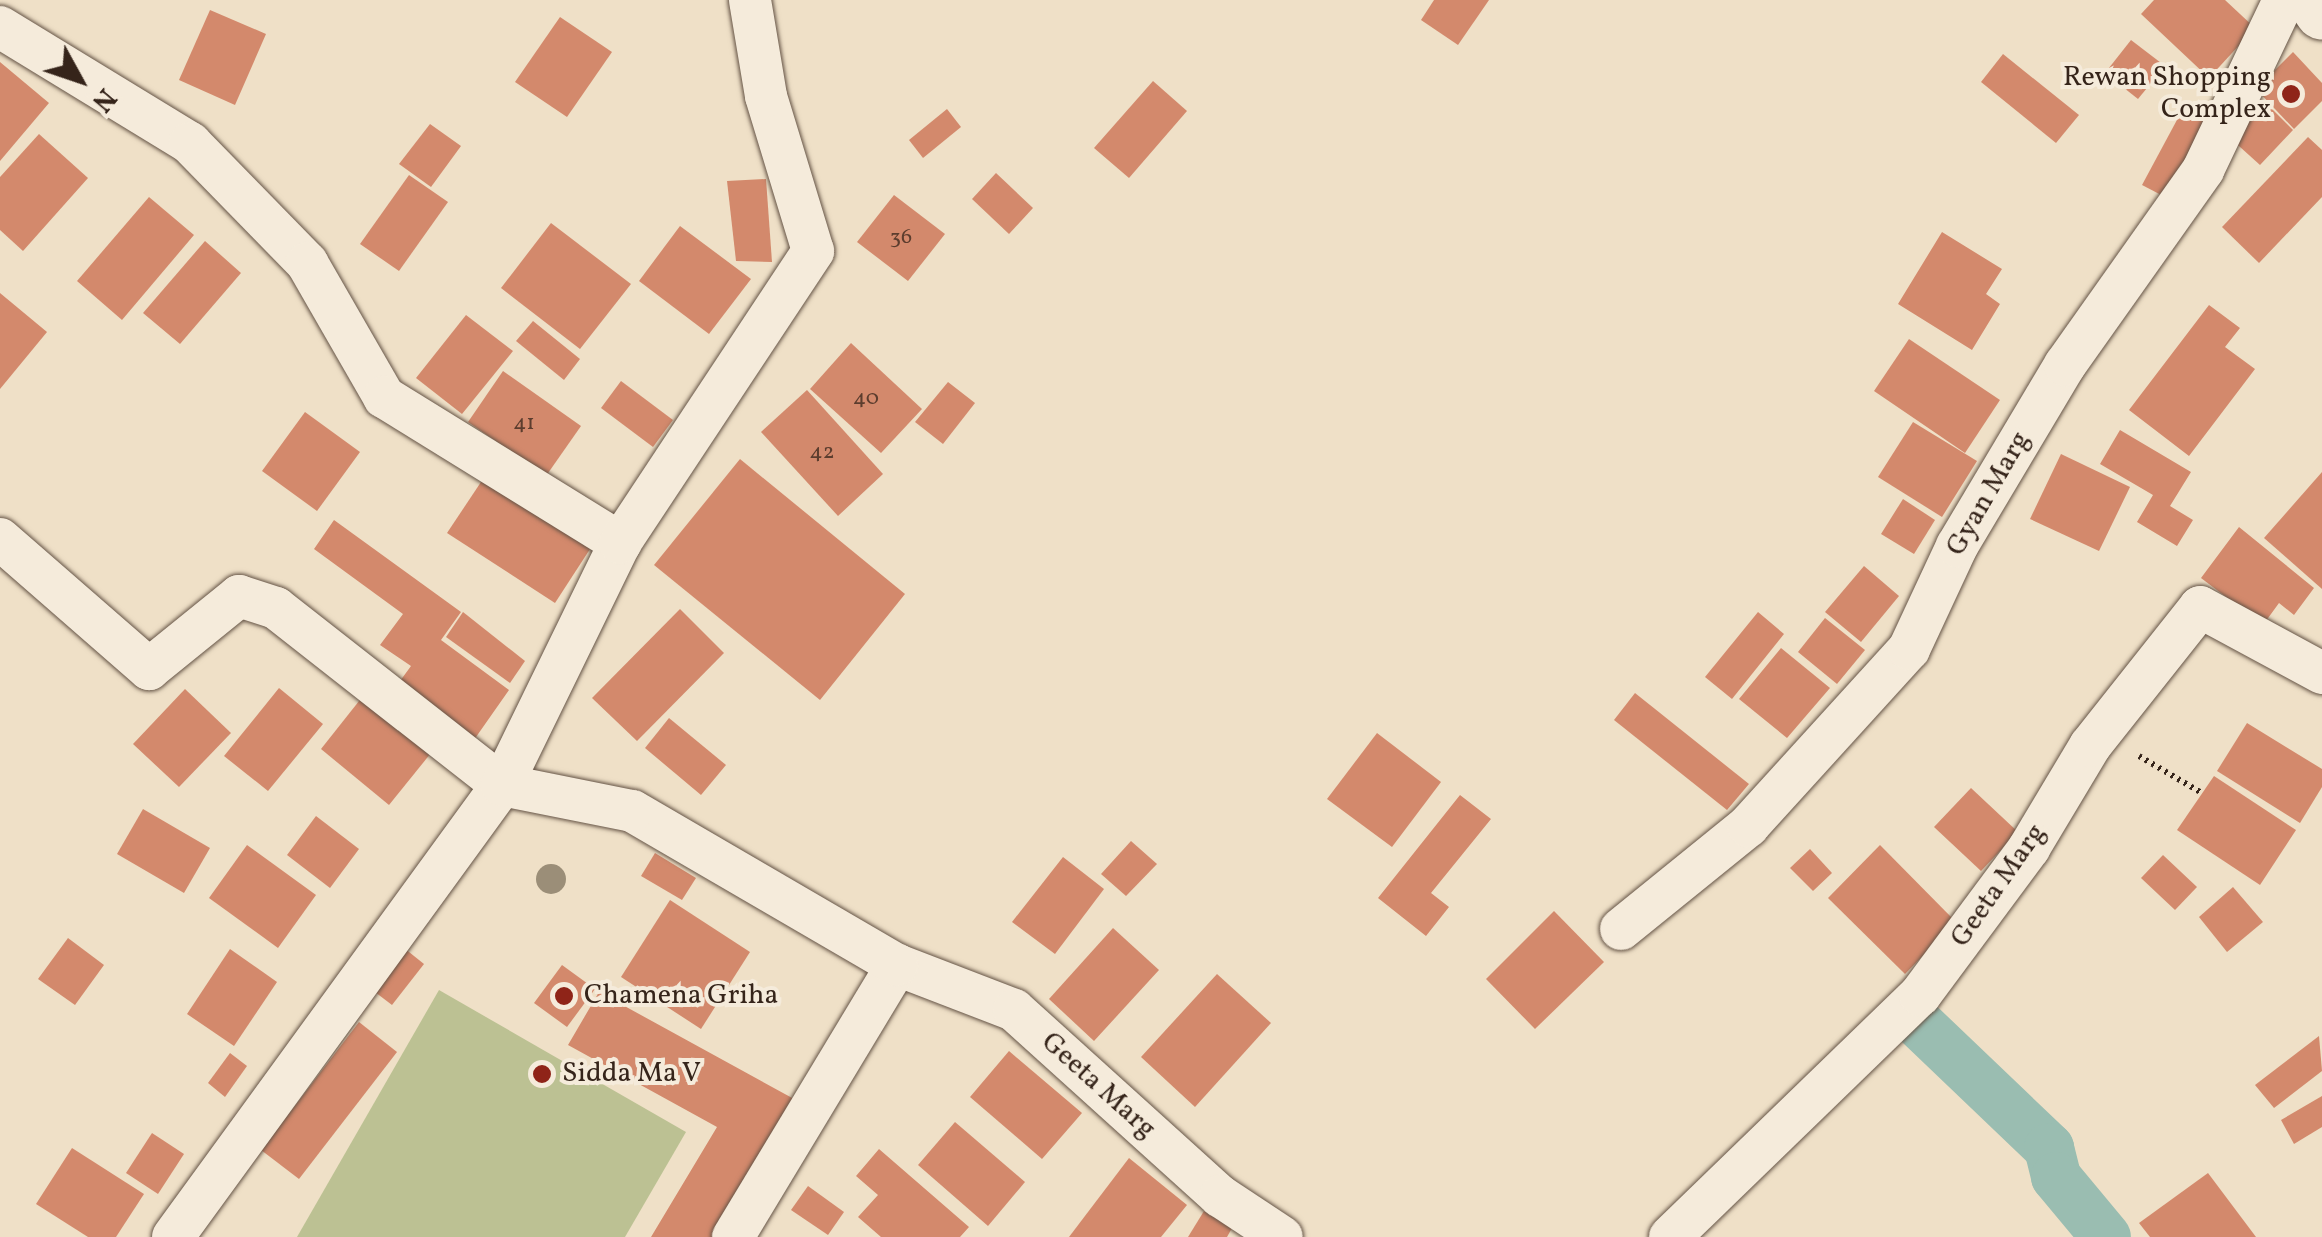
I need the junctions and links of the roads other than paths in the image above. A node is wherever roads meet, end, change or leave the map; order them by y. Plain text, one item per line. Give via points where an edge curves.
1 (750, 0) edge
2 (2284, 0) edge
3 (2314, 0) edge
4 (2322, 12) edge
5 (0, 26) edge
6 (0, 539) edge
7 (620, 543) junction
8 (2322, 673) edge
9 (502, 784) junction
10 (1621, 929) dead end
11 (897, 964) junction
12 (173, 1237) edge
13 (733, 1237) edge
14 (1282, 1237) edge
15 (1670, 1237) edge

1 - 7 street via 766,96 813,251
2 - 10 street, Gyan Marg via 2204,170 2055,382 1956,546 1909,649 1748,826
3 - 4 main road
5 - 7 street via 190,142 308,263 384,397
6 - 9 street via 149,668 239,596 276,608
7 - 9 street
8 - 15 street, Geeta Marg via 2200,608 2090,746 2029,848 1920,995
9 - 11 street, Geeta Marg via 632,812
9 - 12 street
11 - 13 street
11 - 14 street, Geeta Marg via 1014,1010 1220,1196

